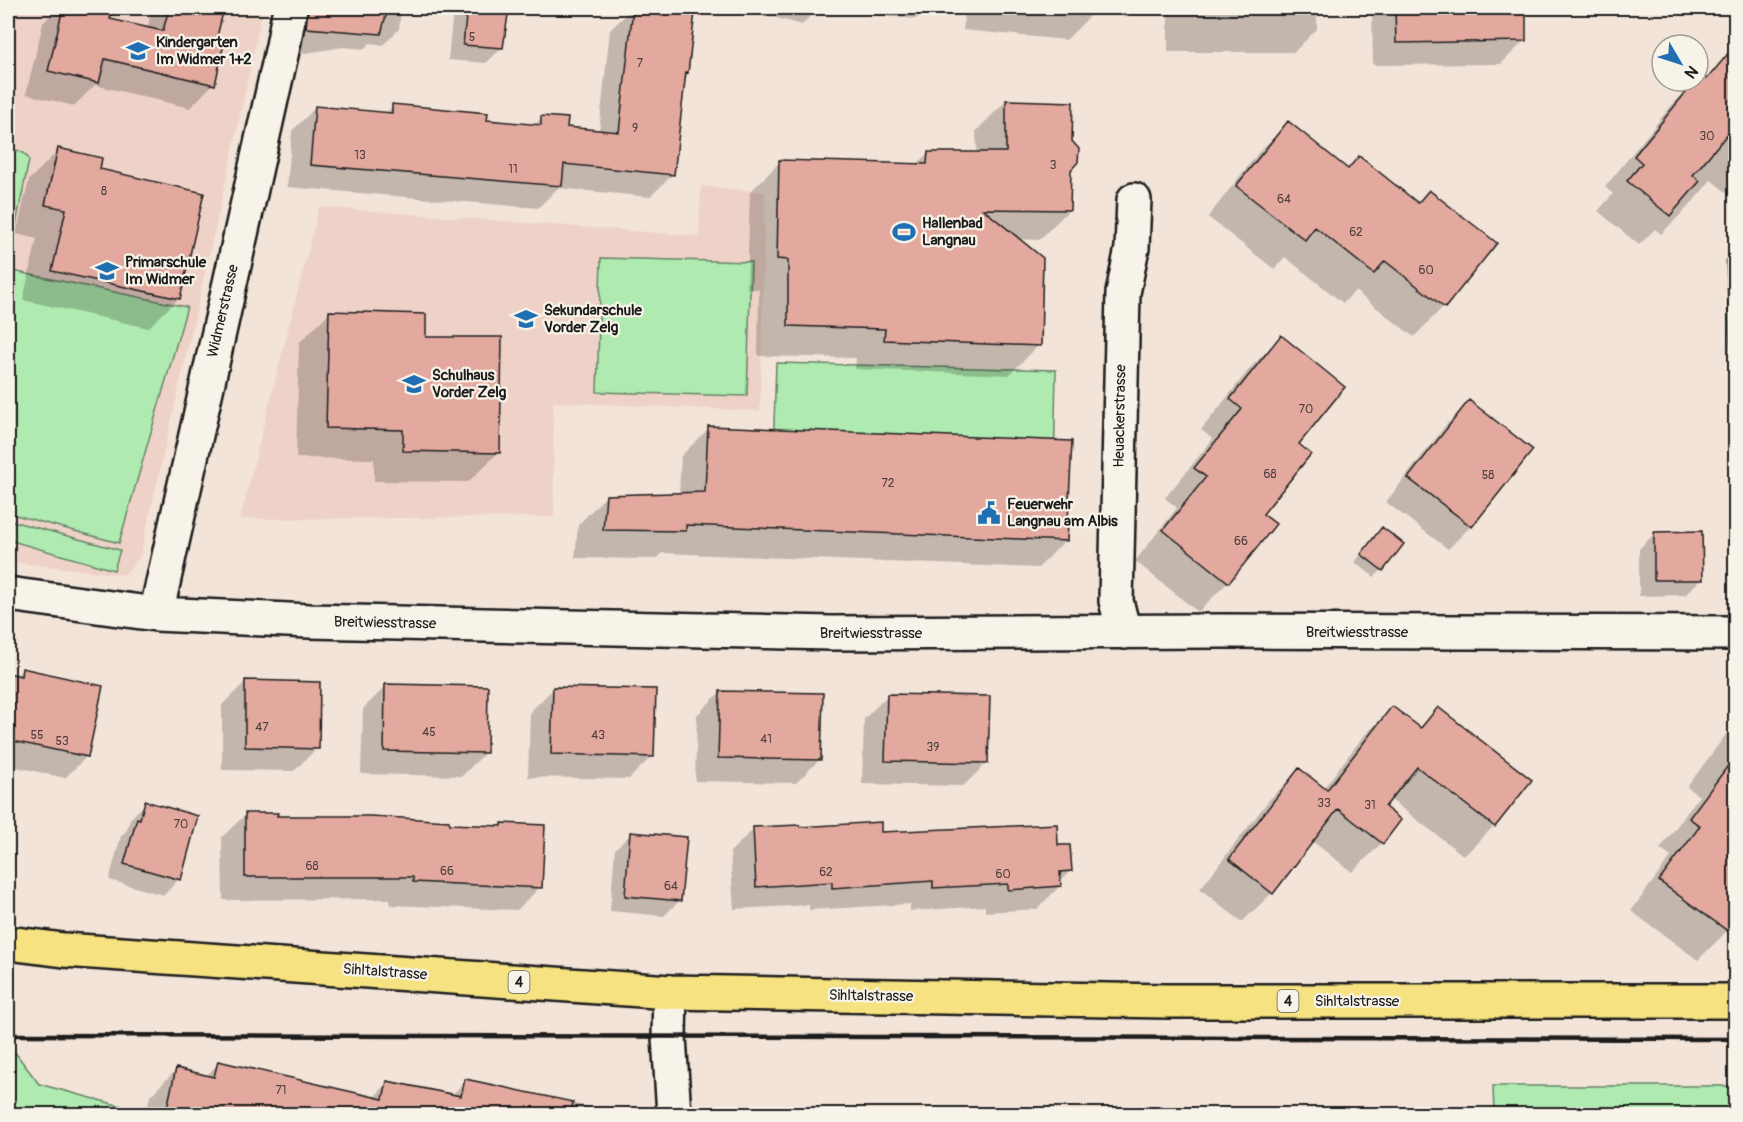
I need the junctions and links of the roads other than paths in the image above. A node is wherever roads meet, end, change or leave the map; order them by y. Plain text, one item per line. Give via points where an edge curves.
1 (290, 8) edge
2 (1134, 200) dead end
3 (8, 594) edge
4 (156, 614) junction
5 (1124, 632) junction
6 (1736, 633) edge
7 (8, 943) edge
8 (670, 992) junction
9 (1736, 1001) edge
10 (674, 1114) edge

1 - 4 street, Widmerstrasse
2 - 5 street, Heuackerstrasse via 1132,248 1122,293 1116,601
3 - 4 street, Breitwiesstrasse
4 - 5 street, Breitwiesstrasse via 831,633
5 - 6 street, Breitwiesstrasse
7 - 8 main road, Sihltalstrasse / 4
8 - 9 main road, Sihltalstrasse / 4 via 1167,1001
8 - 10 street

